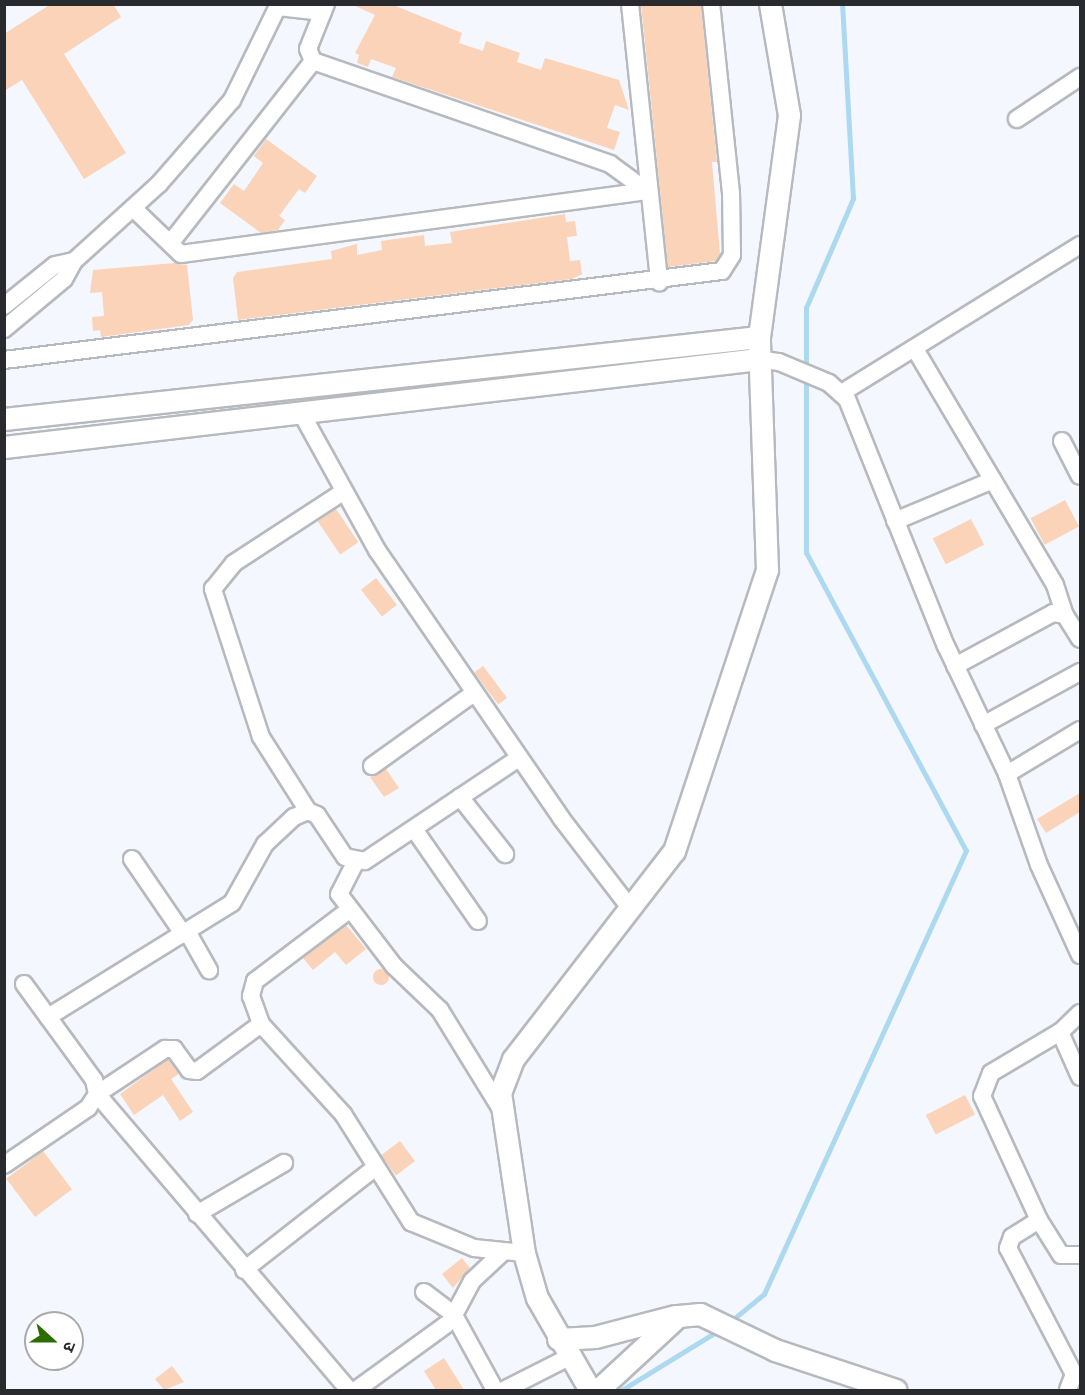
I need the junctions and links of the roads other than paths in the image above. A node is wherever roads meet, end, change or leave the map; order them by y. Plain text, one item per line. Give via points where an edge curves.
1 (630, 4) edge
2 (711, 4) edge
3 (770, 4) edge
4 (278, 6) edge
5 (324, 8) edge
6 (313, 61) junction
7 (1080, 77) edge
8 (1017, 119) dead end
9 (647, 191) junction
10 (133, 208) junction
11 (172, 241) junction
12 (1080, 245) edge
13 (74, 261) junction
14 (659, 282) junction
15 (4, 306) edge
16 (4, 329) edge
17 (759, 338) junction
18 (915, 349) junction
19 (4, 360) edge
20 (769, 361) junction
21 (836, 388) junction
22 (303, 416) junction
23 (4, 419) edge
24 (1062, 441) dead end
25 (4, 447) edge
26 (1080, 476) edge
27 (993, 480) junction
28 (343, 492) junction
29 (896, 521) junction
30 (1065, 615) junction
31 (1080, 639) edge
32 (955, 666) junction
33 (1080, 672) edge
34 (474, 693) junction
35 (983, 725) junction
36 (1080, 730) edge
37 (519, 758) junction
38 (372, 766) dead end
39 (1007, 774) junction
40 (460, 797) junction
41 (308, 811) junction
42 (414, 829) junction
43 (505, 854) dead end
44 (132, 859) dead end
45 (355, 863) junction
46 (630, 908) junction
47 (349, 910) junction
48 (478, 921) dead end
49 (186, 934) junction
50 (1080, 955) edge
51 (209, 970) dead end
52 (24, 984) dead end
53 (1080, 1012) edge
54 (48, 1017) junction
55 (261, 1024) junction
56 (1060, 1032) junction
57 (1080, 1077) edge
58 (97, 1094) junction
59 (500, 1107) junction
60 (284, 1163) dead end
61 (4, 1166) edge
62 (376, 1167) junction
63 (197, 1214) junction
64 (1039, 1220) junction
65 (502, 1252) junction
66 (524, 1252) junction
67 (1080, 1255) edge
68 (244, 1270) junction
69 (424, 1292) dead end
70 (678, 1316) junction
71 (451, 1320) junction
72 (562, 1348) junction
73 (349, 1390) edge
74 (356, 1390) edge
75 (495, 1390) edge
76 (504, 1390) edge
77 (590, 1390) edge
78 (598, 1390) edge
79 (896, 1390) edge
80 (1068, 1390) edge

1 - 9 street
2 - 14 street via 728,129 732,255 714,274
3 - 17 street via 789,115
4 - 5 street
4 - 10 street via 232,100
5 - 6 street via 308,49
6 - 9 street via 610,164
6 - 11 street
7 - 8 street
9 - 11 street via 181,254
9 - 14 street
10 - 11 street
10 - 13 street
12 - 18 street
13 - 15 street via 55,264
13 - 16 street via 64,279
14 - 19 street
17 - 20 street
17 - 23 street
18 - 21 street
18 - 27 street
20 - 21 street
20 - 22 street
20 - 46 street via 767,570 683,829 662,871
21 - 29 street
22 - 25 street
22 - 28 street
24 - 26 street
27 - 29 street
27 - 30 street via 1055,585
28 - 34 street
28 - 41 street via 234,563 213,590 261,737
29 - 32 street
30 - 31 street
30 - 32 street via 1053,614
32 - 35 street
33 - 35 street
34 - 37 street
34 - 38 street
35 - 39 street
36 - 39 street
37 - 40 street
37 - 46 street
39 - 50 street via 1039,865
40 - 42 street
40 - 43 street
41 - 45 street
41 - 49 street via 265,843 232,903
42 - 45 street
42 - 48 street
44 - 49 street
45 - 47 street via 340,886
46 - 59 street via 513,1059
47 - 55 street via 255,981 251,996
47 - 59 street via 394,966 440,1010
49 - 51 street
49 - 54 street
52 - 54 street
53 - 56 street
54 - 58 street via 94,1080
55 - 58 street via 197,1071 189,1070 174,1049 165,1049
55 - 62 street via 343,1114
56 - 57 street
56 - 64 street via 991,1073 983,1086 982,1096
58 - 61 street via 88,1108
58 - 63 street
59 - 66 street
60 - 63 street
62 - 65 street via 401,1209 422,1230
62 - 68 street
63 - 68 street
64 - 67 street via 1061,1255
64 - 80 street via 1012,1237 1008,1248 1074,1374
65 - 66 street
65 - 71 street via 472,1281
66 - 72 street via 537,1298
68 - 73 street
69 - 71 street
70 - 72 street
70 - 78 street
70 - 79 street via 708,1316 728,1329
71 - 74 street
71 - 75 street
72 - 76 street
72 - 77 street

